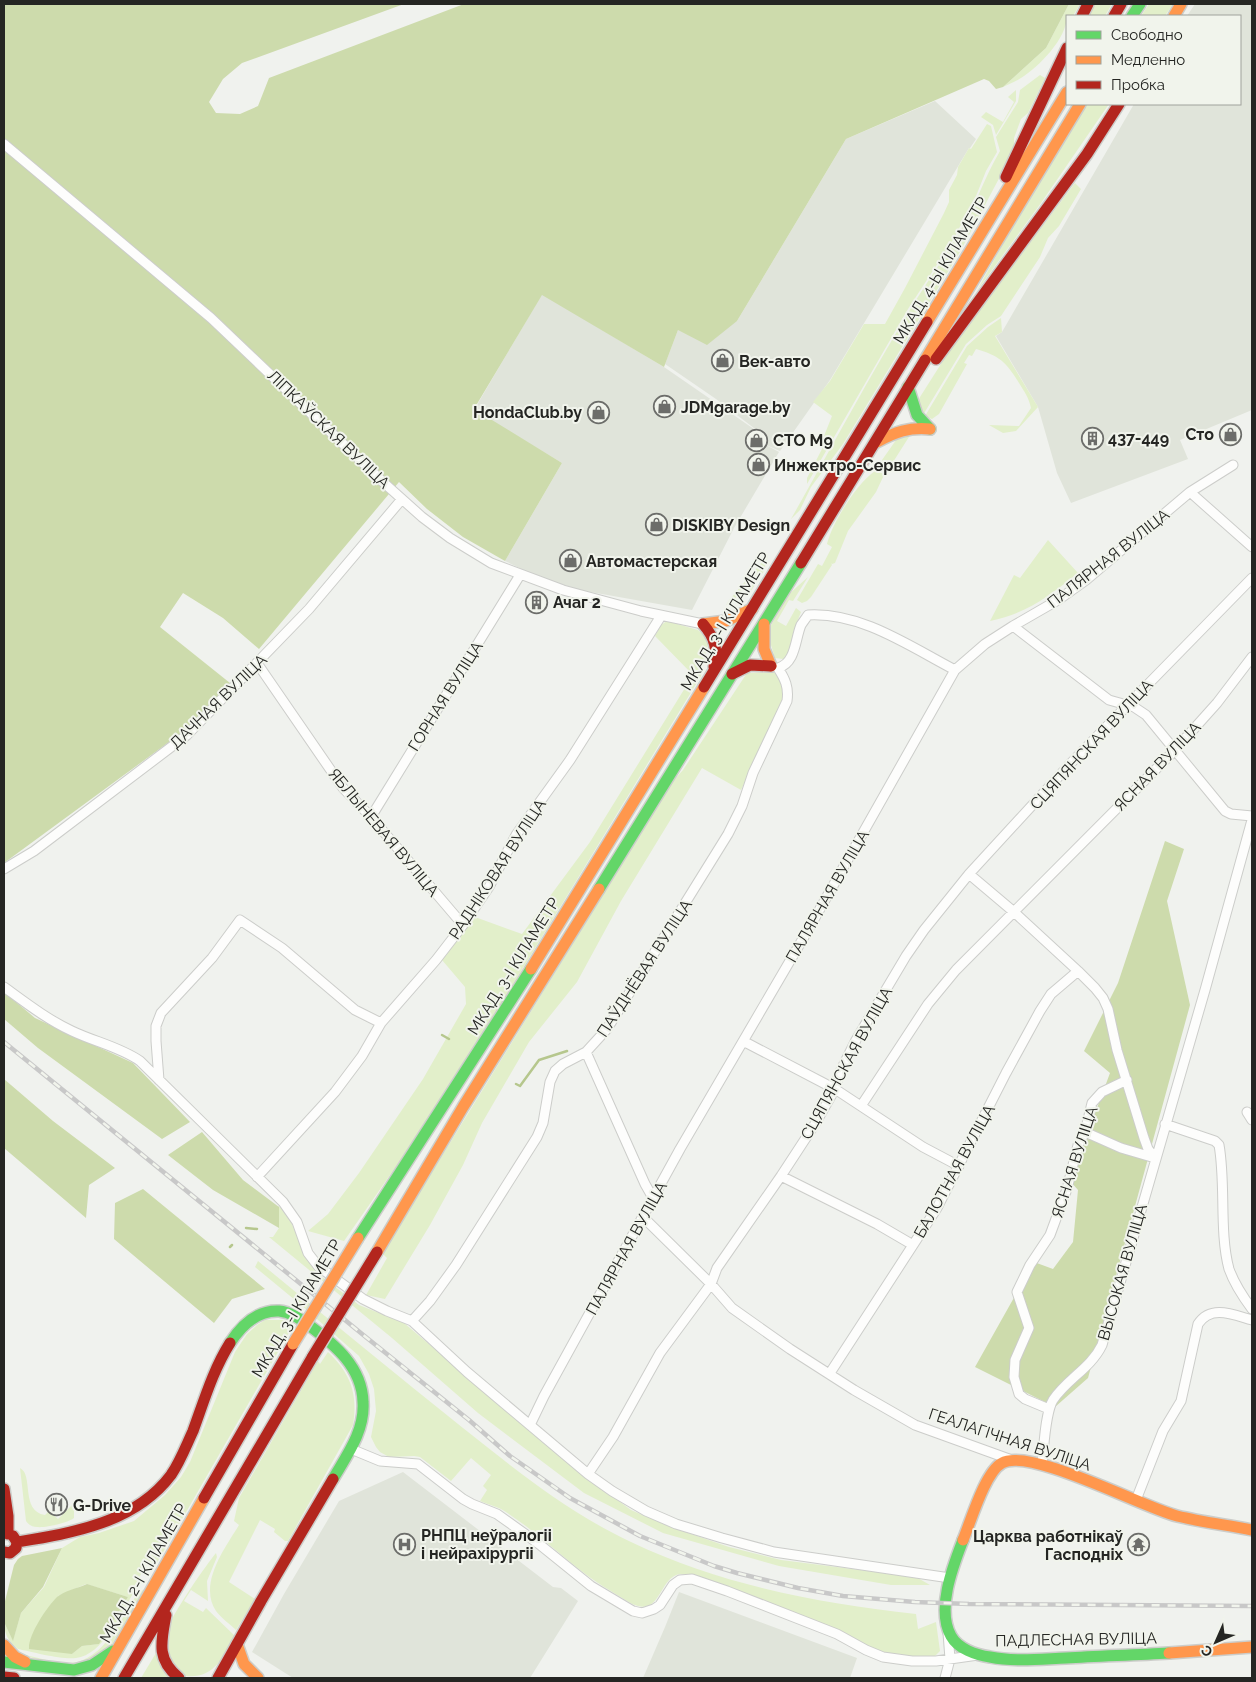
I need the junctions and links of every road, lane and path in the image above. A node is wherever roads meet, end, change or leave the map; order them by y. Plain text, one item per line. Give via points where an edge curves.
1 (1121, 4) edge
2 (1140, 4) edge
3 (1181, 4) edge
4 (1115, 15) edge
5 (1133, 15) edge
6 (1175, 15) edge
7 (1066, 50) edge
8 (1066, 94) edge
9 (1079, 105) edge
10 (1118, 105) edge
11 (4, 144) edge
12 (979, 236) junction
13 (908, 387) junction
14 (875, 443) junction
15 (841, 465) joint
16 (1233, 465) dead end
17 (856, 475) joint
18 (1190, 492) junction
19 (402, 498) junction
20 (1252, 547) edge
21 (520, 575) junction
22 (1252, 578) edge
23 (752, 609) junction
24 (661, 616) junction
25 (764, 623) junction
26 (703, 624) junction
27 (1013, 626) junction
28 (1252, 657) edge
29 (257, 663) junction
30 (774, 667) junction
31 (954, 670) junction
32 (713, 673) junction
33 (732, 674) junction
34 (1126, 705) junction
35 (1174, 751) junction
36 (371, 816) junction
37 (1252, 818) edge
38 (4, 869) edge
39 (968, 874) junction
40 (1014, 912) junction
41 (463, 925) junction
42 (1078, 971) junction
43 (4, 987) edge
44 (381, 1023) junction
45 (743, 1041) junction
46 (586, 1052) junction
47 (159, 1080) junction
48 (1127, 1080) junction
49 (835, 1090) junction
50 (861, 1106) junction
51 (1247, 1112) dead end
52 (1252, 1120) edge
53 (1165, 1124) junction
54 (1085, 1132) junction
55 (1155, 1158) junction
56 (959, 1166) junction
57 (781, 1176) junction
58 (257, 1177) junction
59 (653, 1198) junction
60 (643, 1217) junction
61 (913, 1245) junction
62 (711, 1284) junction
63 (1252, 1309) edge
64 (1252, 1320) edge
65 (412, 1321) junction
66 (830, 1373) junction
67 (1049, 1409) junction
68 (530, 1425) junction
69 (351, 1450) junction
70 (1008, 1460) junction
71 (1042, 1464) junction
72 (588, 1474) junction
73 (213, 1484) joint
74 (4, 1489) edge
75 (1136, 1500) junction
76 (1252, 1530) edge
77 (6, 1534) edge
78 (17, 1542) junction
79 (4, 1553) edge
80 (950, 1578) junction
81 (169, 1602) junction
82 (948, 1633) junction
83 (123, 1642) junction
84 (237, 1644) junction
85 (4, 1645) edge
86 (1252, 1647) edge
87 (979, 1655) junction
88 (950, 1659) junction
89 (4, 1662) edge
90 (32, 1665) junction
91 (4, 1676) edge
92 (14, 1678) edge
93 (101, 1678) edge
94 (124, 1678) edge
95 (179, 1678) edge
96 (218, 1678) edge
97 (258, 1678) edge
98 (945, 1678) edge

1 - 4 main road
2 - 5 main road
3 - 6 main road
7 - 12 main road via 1022,138
8 - 12 main road, МКАД, 4-Ы КІЛАМЕТР
9 - 13 main road, МКАД, 4-Ы КІЛАМЕТР
10 - 13 main road via 1087,154 929,369
11 - 19 street, ЛІПКАЎСКАЯ ВУЛІЦА via 211,318
12 - 15 main road, МКАД, 4-Ы КІЛАМЕТР
13 - 14 main road, МКАД, 4-Ы КІЛАМЕТР
13 - 14 main road via 917,415 930,429 896,430
14 - 17 main road, МКАД, 4-Ы КІЛАМЕТР
15 - 23 main road, МКАД, 3-І КІЛАМЕТР
16 - 18 street, ПАЛЯРНАЯ ВУЛІЦА
17 - 25 main road, МКАД, 3-І КІЛАМЕТР
18 - 20 street
18 - 27 street, ПАЛЯРНАЯ ВУЛІЦА via 1079,585
19 - 21 street, ЛІПКАЎСКАЯ ВУЛІЦА via 456,542 491,563
19 - 29 street, ДАЧНАЯ ВУЛІЦА via 309,609
21 - 24 street, ЛІПКАЎСКАЯ ВУЛІЦА
21 - 36 street, ГОРНАЯ ВУЛІЦА
22 - 34 street, СЦЯПЯНСКАЯ ВУЛІЦА
23 - 26 main road via 726,622
23 - 32 main road, МКАД, 3-І КІЛАМЕТР
24 - 26 street, ЛІПКАЎСКАЯ ВУЛІЦА
24 - 41 street, РАДНІКОВАЯ ВУЛІЦА via 570,760 516,835
25 - 30 main road via 764,649
25 - 33 main road, МКАД, 3-І КІЛАМЕТР
26 - 32 main road via 717,644
27 - 31 street, ПАЛЯРНАЯ ВУЛІЦА
27 - 34 street via 1109,700
28 - 35 street, ЯСНАЯ ВУЛІЦА via 1217,704
29 - 36 street, ЯБЛЫНЕВАЯ ВУЛІЦА via 343,788
29 - 38 street, ДАЧНАЯ ВУЛІЦА via 176,744
30 - 31 street via 784,666 790,658 808,615 826,614 864,624
30 - 33 main road via 750,665
30 - 46 street, ПАЎДНЁВАЯ ВУЛІЦА via 787,683 787,701 753,773 738,814 606,1029
31 - 45 street, ПАЛЯРНАЯ ВУЛІЦА
32 - 73 main road, МКАД, 3-І КІЛАМЕТР, bridge via 506,1009 358,1238
33 - 81 main road, МКАД, 3-І КІЛАМЕТР, bridge via 463,1107 230,1494
34 - 35 street via 1146,715
34 - 39 street, СЦЯПЯНСКАЯ ВУЛІЦА
35 - 37 street via 1225,811
35 - 40 street, ЯСНАЯ ВУЛІЦА
36 - 41 street, ЯБЛЫНЕВАЯ ВУЛІЦА
37 - 53 street, ВЫСОКАЯ ВУЛІЦА
39 - 40 street
39 - 49 street, СЦЯПЯНСКАЯ ВУЛІЦА via 906,956 847,1056
40 - 42 street
40 - 50 street, ЯСНАЯ ВУЛІЦА via 956,970 928,1004
41 - 44 street, РАДНІКОВАЯ ВУЛІЦА
42 - 48 street via 1095,988 1108,1009
42 - 56 street, БАЛОТНАЯ ВУЛІЦА via 1051,994 1040,1011
43 - 47 street via 72,1031 130,1054
44 - 47 street via 355,1010 282,948 240,920 212,958 161,1013 156,1026
44 - 58 street, РАДНІКОВАЯ ВУЛІЦА via 335,1092
45 - 49 street
45 - 59 street, ПАЛЯРНАЯ ВУЛІЦА
46 - 59 street
46 - 65 street, ПАЎДНЁВАЯ ВУЛІЦА via 555,1071 543,1124 536,1137 452,1272
47 - 58 street
48 - 54 street, ЯСНАЯ ВУЛІЦА via 1096,1097
48 - 55 street via 1144,1138
49 - 50 street
49 - 57 street, СЦЯПЯНСКАЯ ВУЛІЦА
50 - 56 street via 923,1147
51 - 52 street
53 - 55 street, ВЫСОКАЯ ВУЛІЦА
53 - 63 street via 1215,1141 1219,1146 1229,1267
54 - 55 street
54 - 67 street, ЯСНАЯ ВУЛІЦА via 1050,1235 1017,1292 1029,1328 1015,1360 1014,1377 1019,1394
55 - 67 street, ВЫСОКАЯ ВУЛІЦА via 1102,1345
56 - 61 street, БАЛОТНАЯ ВУЛІЦА
57 - 61 street
57 - 62 street, СЦЯПЯНСКАЯ ВУЛІЦА via 717,1268
58 - 65 street via 289,1210 308,1253 318,1266 363,1299
59 - 60 street, ПАЛЯРНАЯ ВУЛІЦА
60 - 62 street, ГЕАЛАГІЧНАЯ ВУЛІЦА
60 - 68 street, ПАЛЯРНАЯ ВУЛІЦА
61 - 66 street, БАЛОТНАЯ ВУЛІЦА
62 - 66 street, ГЕАЛАГІЧНАЯ ВУЛІЦА via 741,1316
62 - 72 street, СЦЯПЯНСКАЯ ВУЛІЦА via 660,1353 613,1437
64 - 75 street via 1219,1312 1202,1318 1198,1324 1181,1401 1163,1431
65 - 68 street
66 - 70 street, ГЕАЛАГІЧНАЯ ВУЛІЦА via 915,1425
67 - 71 street, ВЫСОКАЯ ВУЛІЦА
68 - 72 street
69 - 78 main road via 362,1425 364,1397 350,1363 334,1345 297,1316 283,1311 263,1313 242,1325 228,1345 177,1465 157,1491 101,1523
69 - 84 main road
69 - 88 street via 380,1461 418,1464 472,1504 497,1514 591,1586 633,1611 642,1613 654,1609 673,1584 692,1579 837,1634 883,1657 912,1661
70 - 71 main road, ГЕАЛАГІЧНАЯ ВУЛІЦА
70 - 80 main road via 993,1470
71 - 75 main road, ГЕАЛАГІЧНАЯ ВУЛІЦА
72 - 80 street via 646,1511 722,1538 790,1555
73 - 83 main road, МКАД, 2-І КІЛАМЕТР
74 - 77 main road via 8,1516
75 - 76 main road, ГЕАЛАГІЧНАЯ ВУЛІЦА via 1176,1516
77 - 78 main road via 14,1536
78 - 79 main road via 12,1552
80 - 82 main road via 946,1597
81 - 94 main road
81 - 95 main road via 161,1652 166,1666
82 - 87 main road, ПАДЛЕСНАЯ ВУЛІЦА via 961,1647
82 - 88 street
83 - 90 main road via 100,1662 84,1668 61,1670
83 - 93 main road, МКАД, 2-І КІЛАМЕТР
84 - 96 main road
84 - 97 main road via 243,1665
85 - 90 main road via 15,1657
86 - 87 main road, ПАДЛЕСНАЯ ВУЛІЦА via 1072,1657
87 - 88 street
88 - 98 street
89 - 90 main road
91 - 92 main road

